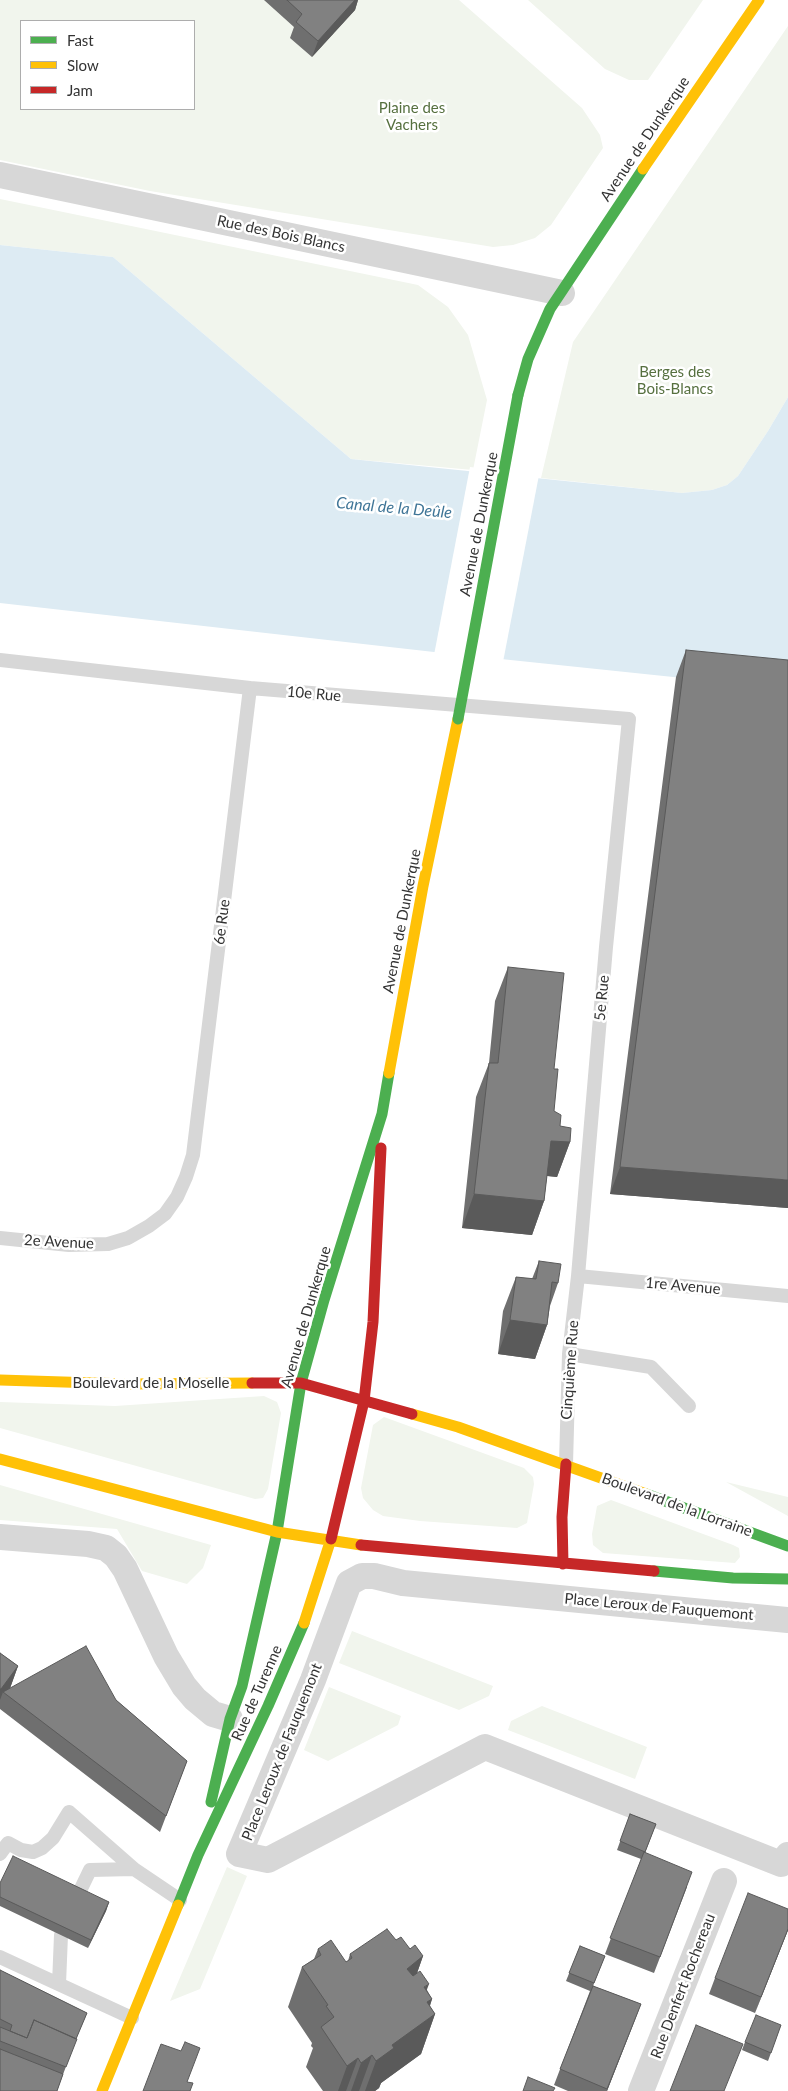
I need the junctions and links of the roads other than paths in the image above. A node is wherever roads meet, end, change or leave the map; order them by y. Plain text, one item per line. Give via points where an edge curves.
1 (759, 0) edge
2 (0, 175) edge
3 (562, 292) junction
4 (0, 660) edge
5 (250, 688) junction
6 (629, 719) joint
7 (382, 1114) junction
8 (194, 1155) joint
9 (0, 1238) edge
10 (578, 1276) junction
11 (788, 1296) edge
12 (569, 1354) junction
13 (0, 1380) edge
14 (301, 1383) junction
15 (364, 1401) junction
16 (689, 1406) dead end
17 (0, 1459) edge
18 (566, 1464) junction
19 (277, 1532) junction
20 (0, 1537) edge
21 (330, 1539) junction
22 (788, 1546) edge
23 (564, 1564) junction
24 (390, 1576) dead end
25 (788, 1579) edge
26 (788, 1614) edge
27 (788, 1620) edge
28 (230, 1719) junction
29 (0, 1854) edge
30 (198, 1855) junction
31 (788, 1855) edge
32 (134, 1869) junction
33 (724, 1881) dead end
34 (77, 1897) edge
35 (180, 1900) junction
36 (61, 1935) edge
37 (0, 1956) edge
38 (59, 1984) junction
39 (132, 2018) junction
40 (102, 2091) edge
41 (641, 2091) edge

1 - 3 main road, Avenue de Dunkerque via 662,139
2 - 3 street, Rue des Bois Blancs
3 - 7 main road, Avenue de Dunkerque, bridge via 541,326 518,395
4 - 5 lane, 10e Rue
5 - 6 lane, 10e Rue
5 - 8 lane, 6e Rue
6 - 10 lane, 5e Rue
7 - 14 main road, Avenue de Dunkerque
7 - 15 main road, Avenue de Dunkerque via 373,1322
8 - 9 lane, 2e Avenue via 177,1197 164,1214 128,1238 108,1244 70,1245
10 - 11 lane, 1re Avenue
10 - 12 lane, Cinquième Rue
12 - 16 lane via 651,1368
12 - 18 lane, Cinquième Rue
13 - 14 main road, Boulevard de la Moselle via 127,1384
14 - 15 main road, Boulevard de la Moselle
14 - 19 main road, Avenue de Dunkerque
15 - 18 main road, Boulevard de la Lorraine via 458,1427
15 - 21 main road, Rue de Turenne
17 - 19 main road
18 - 22 main road, Boulevard de la Lorraine
18 - 23 main road via 562,1517
19 - 21 main road
19 - 28 main road, Rue de Turenne via 242,1686
20 - 28 street via 106,1548 125,1569 166,1656 184,1686 213,1714
21 - 23 main road via 378,1548
21 - 30 main road, Rue de Turenne via 296,1642
23 - 25 main road via 733,1578
24 - 26 street
27 - 31 street, Place Leroux de Fauquemont via 402,1583 362,1576 349,1583 313,1680 239,1854 268,1860 485,1747 781,1864
28 - 30 main road, Rue de Turenne
29 - 32 lane via 8,1843 32,1852 42,1848 53,1838 69,1812
30 - 35 main road, Rue de Turenne
32 - 34 lane via 90,1870
32 - 35 lane
33 - 41 street, Rue Denfert Rochereau
35 - 39 main road, Rue de Turenne
36 - 38 lane
37 - 38 lane
38 - 39 lane
39 - 40 main road, Rue de Turenne

